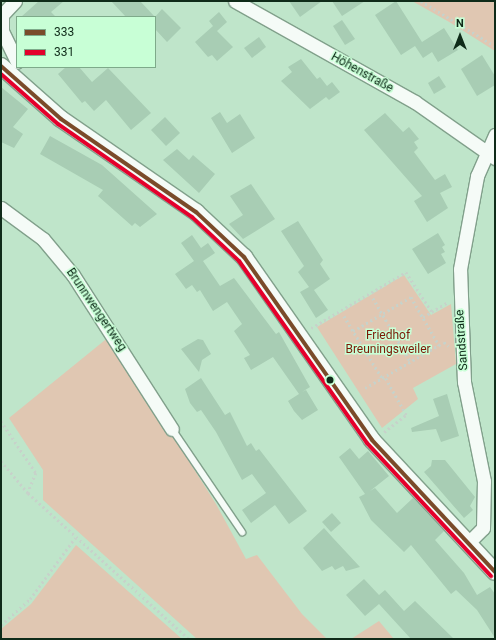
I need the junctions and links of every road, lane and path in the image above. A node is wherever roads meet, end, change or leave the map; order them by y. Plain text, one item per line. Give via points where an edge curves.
1 (15, 1) edge
2 (235, 1) edge
3 (421, 1) edge
4 (495, 46) edge
5 (16, 60) edge
6 (1, 66) edge
7 (16, 73) edge
8 (495, 135) edge
9 (490, 155) edge
10 (1, 208) edge
11 (373, 298) dead end
12 (446, 304) dead end
13 (432, 312) junction
14 (382, 314) junction
15 (344, 316) dead end
16 (423, 317) junction
17 (354, 331) junction
18 (298, 335) junction
19 (439, 345) junction
20 (462, 355) junction
21 (410, 361) junction
22 (383, 377) junction
23 (365, 388) dead end
24 (1, 421) edge
25 (172, 429) joint
26 (372, 440) junction
27 (1, 461) edge
28 (28, 493) junction
29 (242, 532) dead end
30 (75, 538) junction
31 (468, 543) junction
32 (495, 572) edge
33 (1, 624) edge
34 (189, 639) edge

1 - 5 street via 2,15 2,31
2 - 9 street, Höhenstraße via 415,102
3 - 4 path
6 - 7 street
7 - 18 street via 61,119 196,212 244,257
8 - 9 street, Sandstraße
9 - 20 street, Sandstraße via 469,213 460,269
10 - 25 street, Brunnwengertweg via 43,239 73,275
11 - 14 path
12 - 13 path
13 - 16 path
13 - 18 path via 406,272
14 - 16 path via 411,297
14 - 17 path
14 - 21 path
15 - 17 path
16 - 19 path
17 - 22 path
18 - 26 street
19 - 20 path via 444,342
19 - 21 path
20 - 31 street, Sandstraße via 484,481 483,528
21 - 22 path
22 - 23 path
22 - 26 path via 406,415
24 - 28 path via 36,473
25 - 29 lane
26 - 31 street
27 - 28 path
28 - 30 path
30 - 33 path via 30,599
30 - 34 path
31 - 32 street

